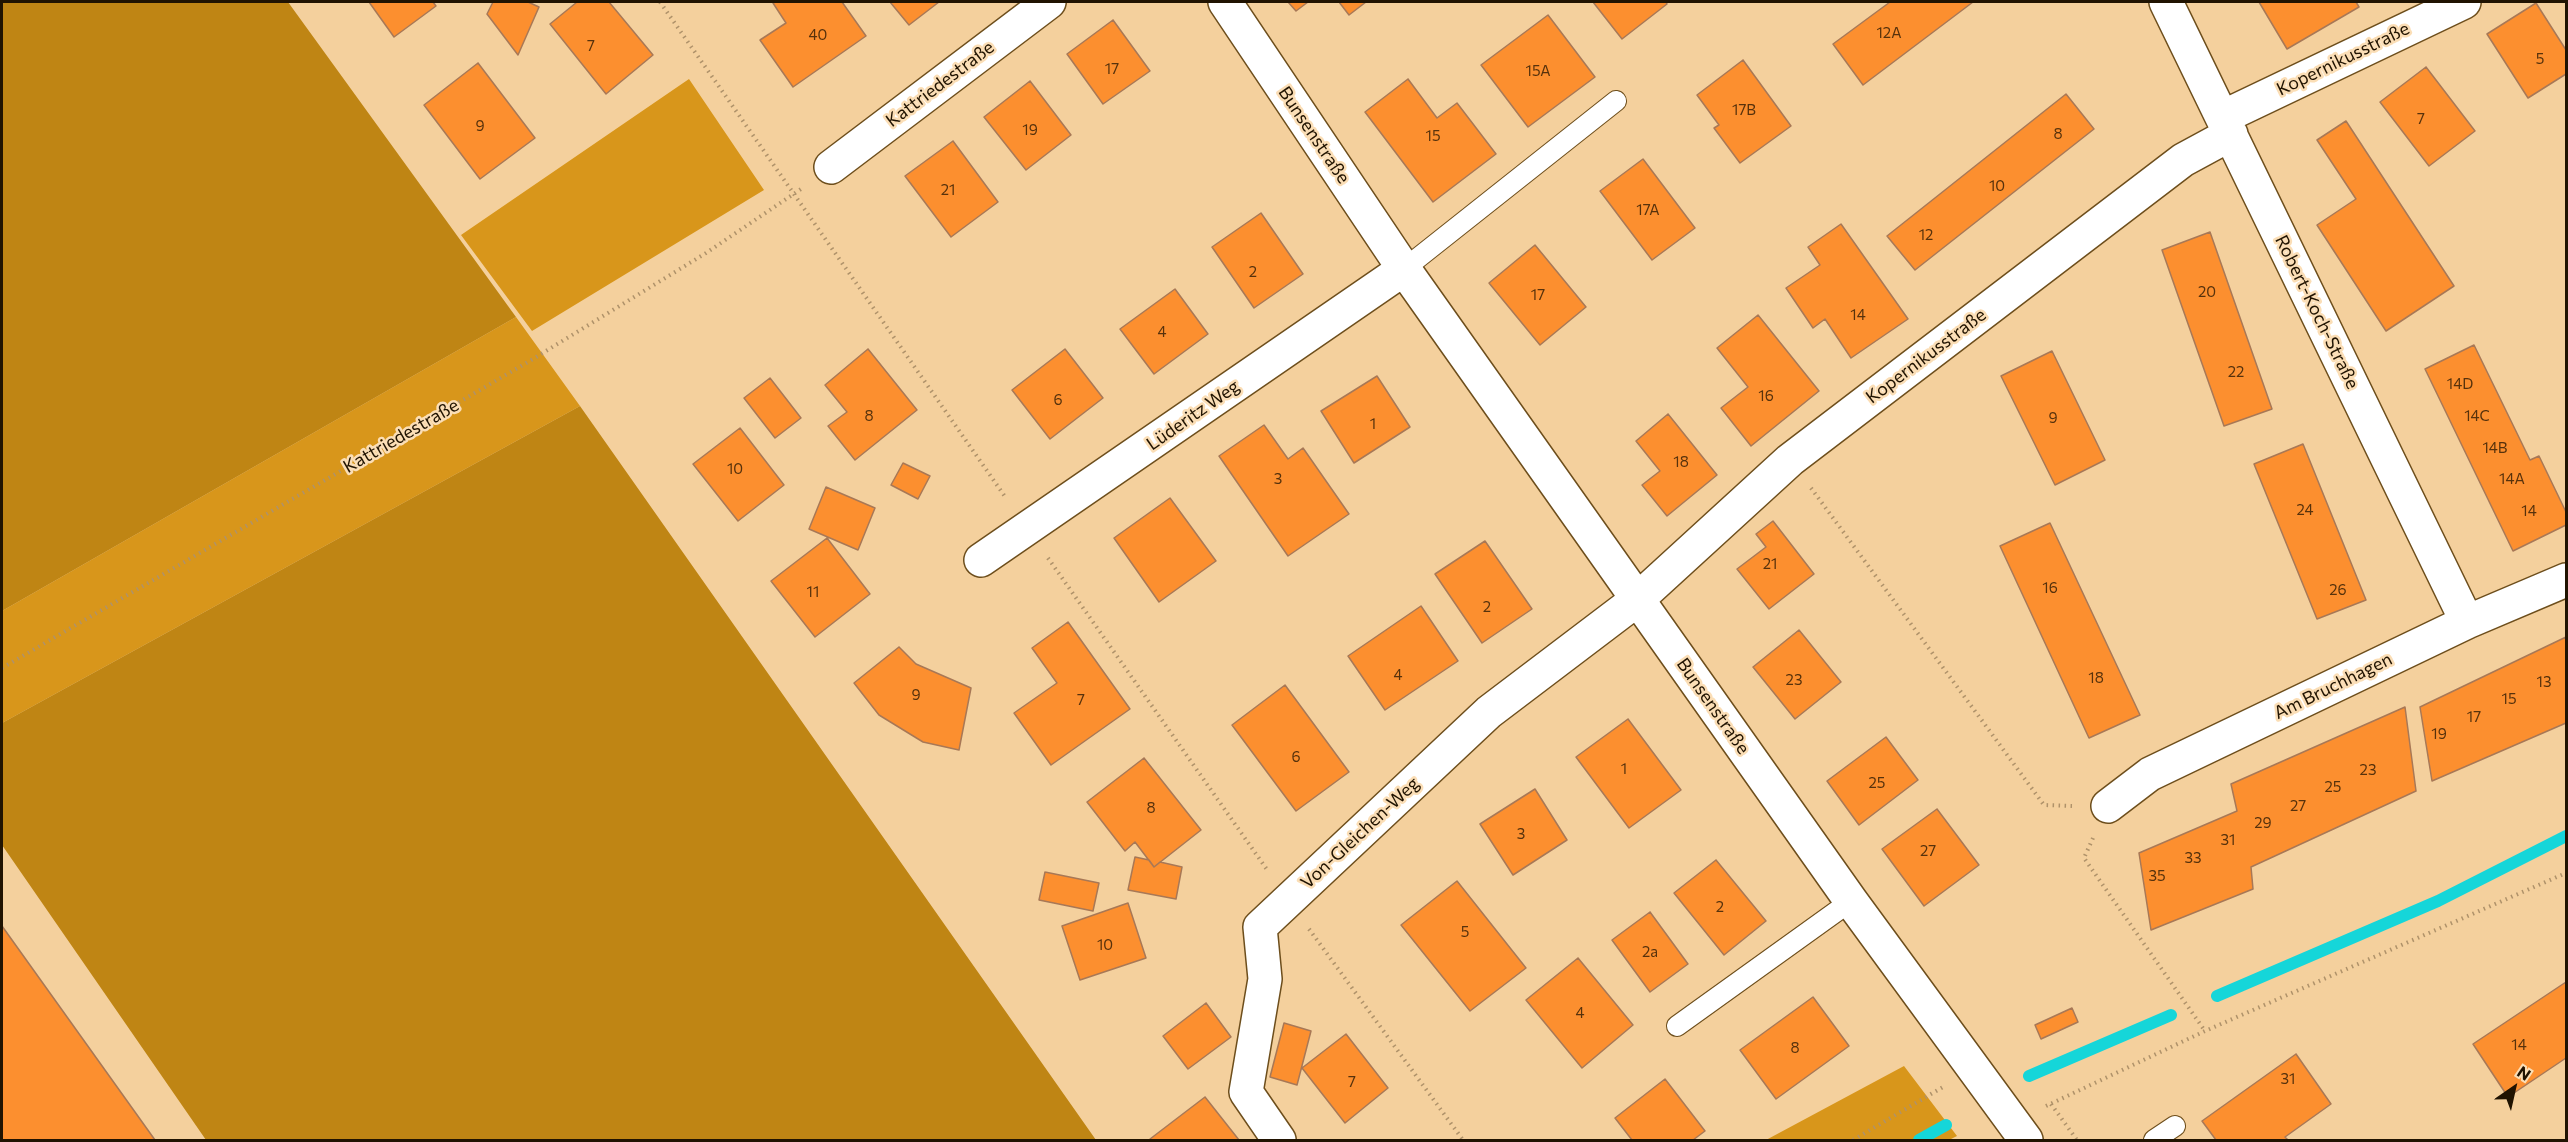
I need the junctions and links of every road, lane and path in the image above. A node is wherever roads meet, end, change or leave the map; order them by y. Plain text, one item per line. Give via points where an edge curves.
1 (660, 2) edge
2 (1049, 2) edge
3 (1225, 2) edge
4 (2166, 2) edge
5 (2464, 2) edge
6 (1616, 101) dead end
7 (2227, 125) junction
8 (831, 167) dead end
9 (795, 194) junction
10 (1404, 269) junction
11 (1790, 460) junction
12 (1028, 529) junction
13 (981, 560) dead end
14 (2566, 580) edge
15 (1638, 599) junction
16 (2467, 622) junction
17 (2, 668) edge
18 (2108, 806) junction
19 (2566, 873) edge
20 (1288, 901) junction
21 (1851, 901) junction
22 (1677, 1026) dead end
23 (2205, 1031) junction
24 (1974, 1068) junction
25 (2051, 1104) junction
26 (2175, 1126) dead end
27 (2020, 1132) edge
28 (1279, 1140) edge
29 (1463, 1140) edge
30 (1853, 1140) edge
31 (2077, 1140) edge
32 (2154, 1140) edge

1 - 9 path
2 - 8 street, Kattriedestraße
3 - 10 street, Bunsenstraße
4 - 7 street, Robert-Koch-Straße
5 - 7 street, Kopernikusstraße
6 - 10 lane
7 - 11 street, Kopernikusstraße
7 - 16 street, Robert-Koch-Straße
9 - 12 path
9 - 17 path, Kattriedestraße via 528,362
10 - 12 street, Lüderitz Weg
10 - 15 street, Bunsenstraße
11 - 15 street, Kopernikusstraße
11 - 18 path via 2044,805
12 - 13 street, Lüderitz Weg
12 - 20 path
14 - 16 street, Am Bruchhagen
15 - 20 street, Von-Gleichen-Weg via 1489,712
15 - 21 street, Bunsenstraße
16 - 18 street, Am Bruchhagen via 2150,774
18 - 23 path via 2084,858
19 - 23 path
20 - 28 street, Von-Gleichen-Weg via 1260,927 1265,980 1246,1092
20 - 29 path
21 - 22 lane
21 - 24 street, Bunsenstraße
23 - 25 path
24 - 27 street, Bunsenstraße
24 - 30 path
25 - 27 path
25 - 31 path
26 - 32 lane

